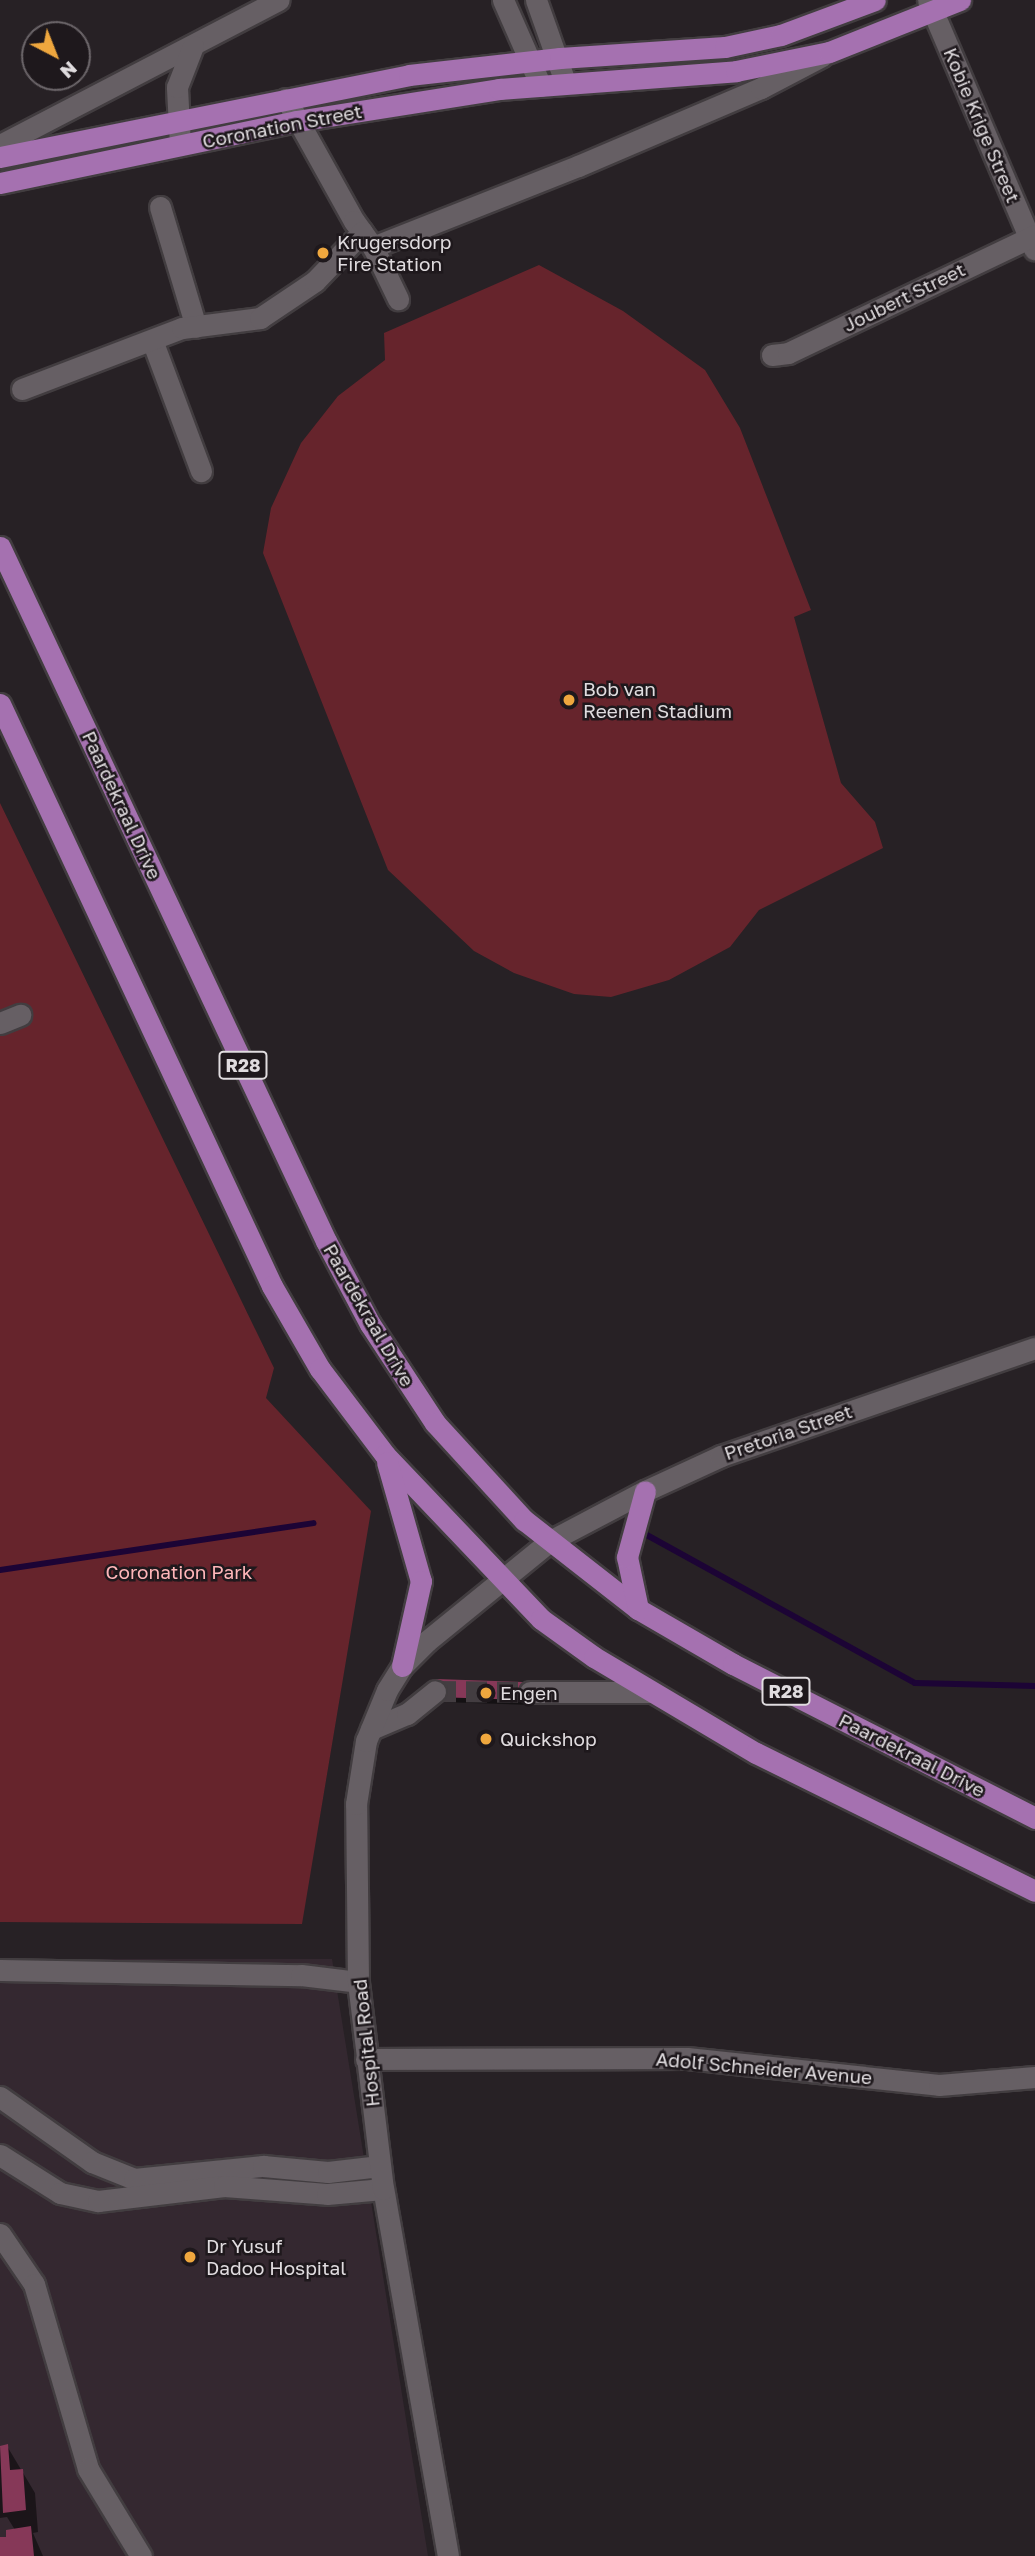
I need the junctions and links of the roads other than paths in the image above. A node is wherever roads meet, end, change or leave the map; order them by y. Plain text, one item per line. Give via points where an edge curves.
1 (279, 0) edge
2 (503, 0) edge
3 (536, 0) edge
4 (875, 0) edge
5 (960, 0) edge
6 (931, 6) edge
7 (193, 46) junction
8 (830, 52) junction
9 (560, 58) junction
10 (532, 62) junction
11 (565, 82) junction
12 (541, 86) junction
13 (286, 99) junction
14 (177, 118) junction
15 (297, 121) junction
16 (0, 145) edge
17 (180, 145) junction
18 (0, 157) edge
19 (0, 183) edge
20 (160, 207) dead end
21 (367, 240) junction
22 (1033, 241) edge
23 (398, 299) dead end
24 (196, 327) junction
25 (152, 340) junction
26 (772, 355) dead end
27 (22, 389) dead end
28 (201, 471) dead end
29 (0, 547) edge
30 (0, 704) edge
31 (1035, 1348) edge
32 (384, 1455) junction
33 (645, 1491) junction
34 (551, 1541) junction
35 (502, 1579) junction
36 (638, 1609) junction
37 (402, 1666) junction
38 (435, 1691) tunnel mouth
39 (530, 1692) tunnel mouth
40 (649, 1692) junction
41 (371, 1729) junction
42 (1035, 1818) edge
43 (1035, 1891) edge
44 (0, 1970) edge
45 (358, 1982) junction
46 (366, 2059) junction
47 (1035, 2077) edge
48 (0, 2097) edge
49 (0, 2155) edge
50 (380, 2166) junction
51 (383, 2189) junction
52 (0, 2234) edge
53 (141, 2556) edge
54 (448, 2556) edge

1 - 7 street
2 - 10 street
3 - 9 street
4 - 9 main road, Coronation Street via 781,35 725,47
5 - 6 main road, Coronation Street
6 - 8 main road, Coronation Street
6 - 22 street, Kobie Krige Street
7 - 14 street via 177,87
7 - 16 street
8 - 11 main road, Coronation Street via 736,71
8 - 21 street via 688,119
9 - 10 main road, Coronation Street
9 - 11 street
10 - 12 street
10 - 13 main road, Coronation Street via 409,75
11 - 12 main road, Coronation Street
12 - 15 main road, Coronation Street
13 - 14 main road, Coronation Street
13 - 15 street
14 - 17 street
14 - 18 main road, Coronation Street
15 - 17 main road, Coronation Street
15 - 21 street
17 - 19 main road, Coronation Street
20 - 24 street
21 - 23 street
21 - 24 street via 260,318
22 - 26 street, Joubert Street via 788,353
24 - 25 street
25 - 27 street
25 - 28 street
29 - 34 main road, Paardekraal Drive / R28 via 326,1241 370,1324 435,1423 524,1520
30 - 32 main road via 272,1286 320,1369
31 - 33 street, Pretoria Street via 721,1456
32 - 35 main road
32 - 37 main road via 421,1581
33 - 34 street, Pretoria Street
33 - 36 main road via 627,1557
34 - 35 street, Pretoria Street
34 - 36 main road, Paardekraal Drive / R28
35 - 37 street, Hospital Road
35 - 40 main road via 541,1619
36 - 42 main road, Paardekraal Drive / R28 via 733,1664
37 - 41 street, Hospital Road
38 - 41 street via 407,1714
39 - 40 street
40 - 43 main road via 756,1753
41 - 45 street, Hospital Road via 356,1804
44 - 45 street via 301,1975
45 - 46 street, Hospital Road
46 - 47 street, Adolf Schneider Avenue via 687,2058 939,2085
46 - 50 street, Hospital Road
48 - 50 street via 92,2162 134,2179 263,2166 328,2172
49 - 51 street via 60,2193 97,2201 224,2186 327,2194
50 - 51 street, Hospital Road
51 - 54 street, Hospital Road
52 - 53 street via 34,2284 88,2469

